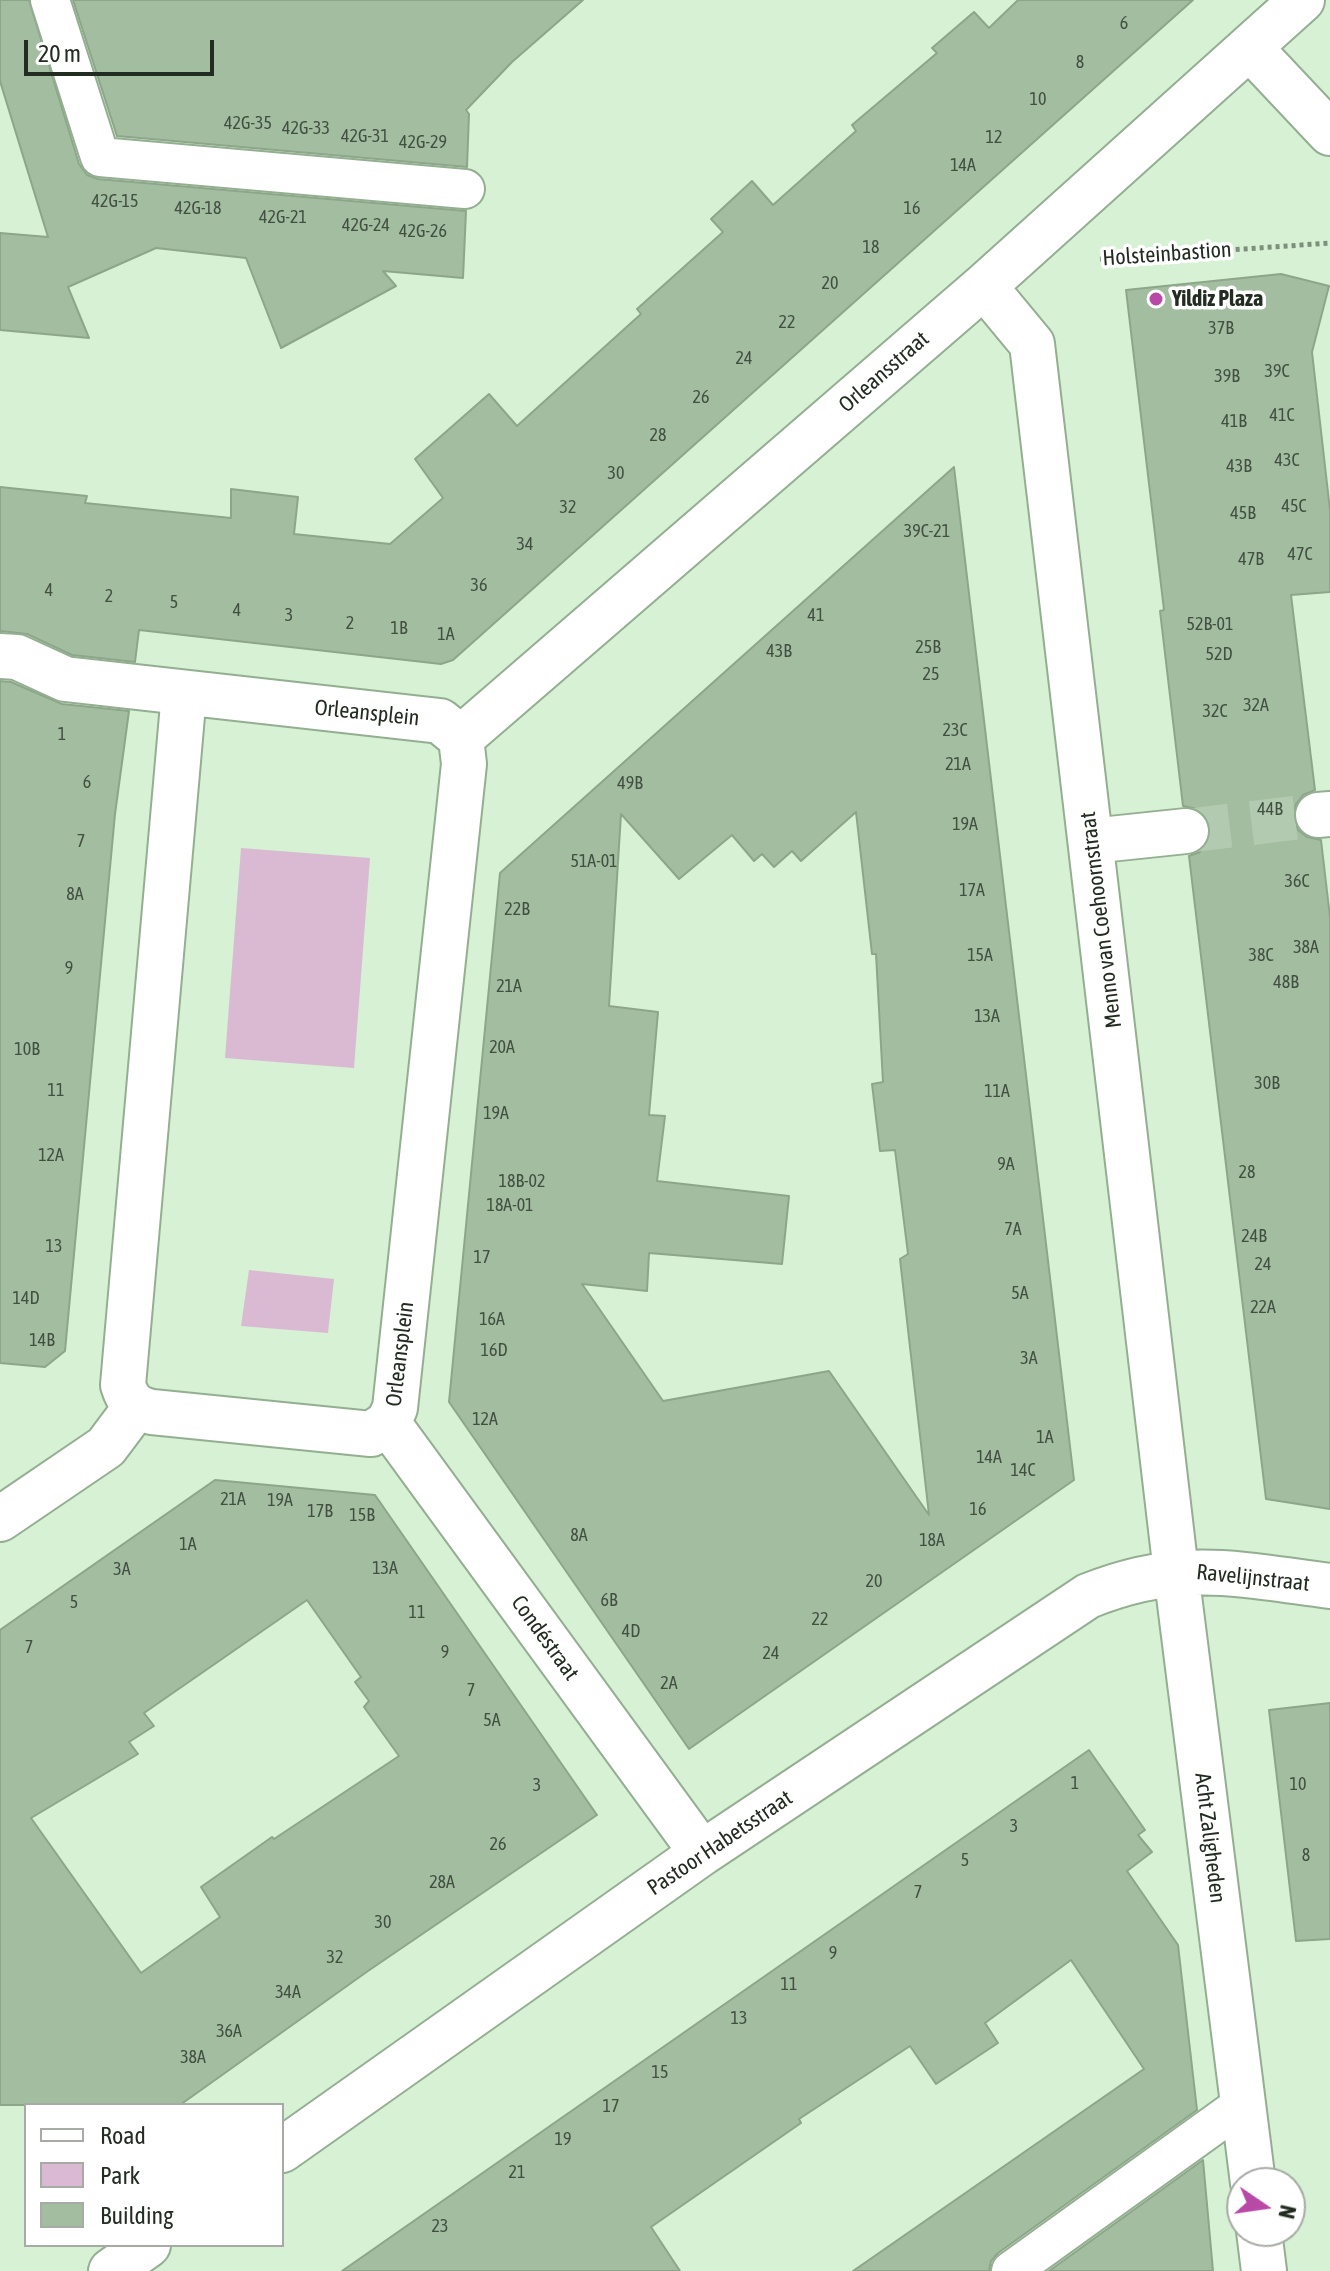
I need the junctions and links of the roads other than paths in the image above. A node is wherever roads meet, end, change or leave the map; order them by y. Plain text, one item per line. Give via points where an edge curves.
1 (50, 0) edge
2 (1302, 0) edge
3 (1250, 48) junction
4 (1330, 133) edge
5 (465, 189) dead end
6 (984, 286) junction
7 (0, 656) edge
8 (184, 693) junction
9 (461, 738) junction
10 (1186, 831) tunnel mouth
11 (1091, 841) junction
12 (136, 1407) junction
13 (388, 1423) junction
14 (0, 1519) edge
15 (1176, 1572) junction
16 (1330, 1586) edge
17 (702, 1853) junction
18 (1243, 2104) junction
19 (284, 2149) edge
20 (1251, 2167) edge
21 (145, 2247) edge
22 (1261, 2247) edge
23 (111, 2271) edge
24 (1011, 2271) edge
25 (1264, 2271) edge

1 - 5 lane via 100,157
2 - 3 street, Orleansstraat
3 - 4 street
3 - 6 street, Orleansstraat
6 - 9 street, Orleansstraat
6 - 11 street, Menno van Coehoornstraat via 1032,344
7 - 8 street, Orleansplein via 17,657 65,679
8 - 9 street, Orleansplein via 440,721
8 - 12 street via 123,1385
9 - 13 street, Orleansplein via 463,780 395,1408
10 - 11 street
11 - 15 street, Menno van Coehoornstraat
12 - 13 street, Orleansplein via 371,1434
12 - 14 street via 106,1447
13 - 17 street, Condéstraat
15 - 16 street, Ravelijnstraat via 1218,1571
15 - 17 street, Pastoor Habetsstraat via 1111,1586 1070,1606
15 - 18 street, Acht Zaligheden
17 - 19 street, Pastoor Habetsstraat
18 - 20 street, Acht Zaligheden
18 - 24 lane
21 - 23 street
22 - 25 street

